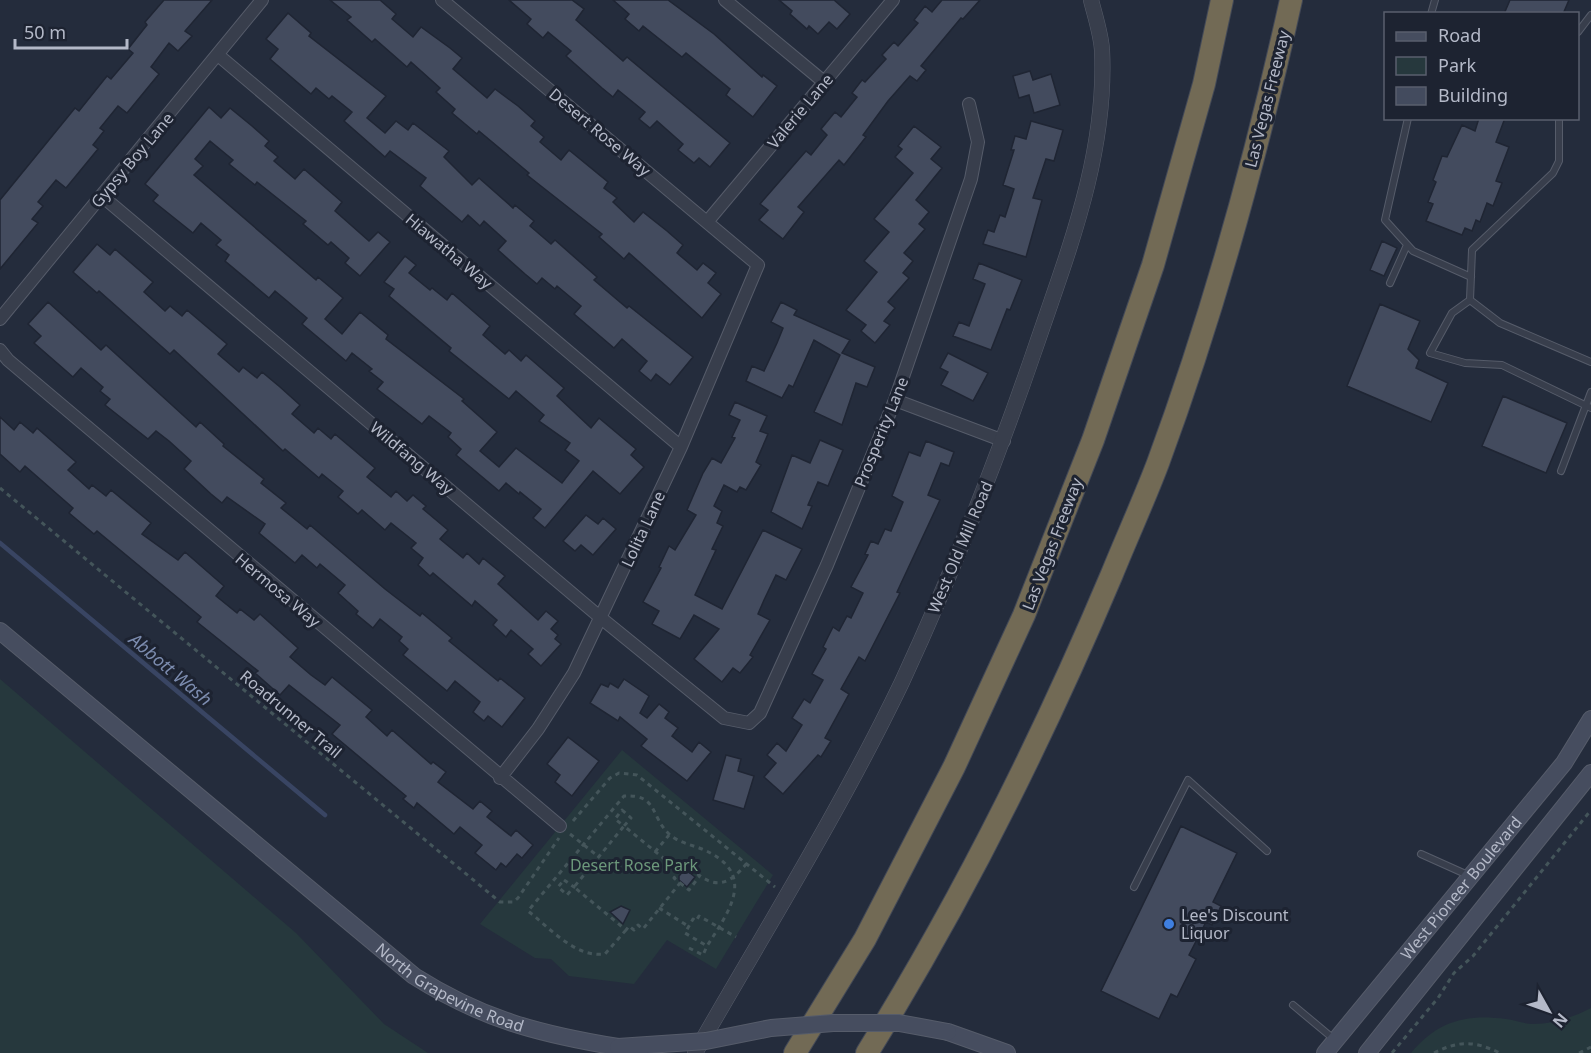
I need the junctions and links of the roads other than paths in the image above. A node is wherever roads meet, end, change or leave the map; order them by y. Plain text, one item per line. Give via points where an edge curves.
1 (262, 0) edge
2 (442, 0) edge
3 (725, 0) edge
4 (893, 0) edge
5 (1091, 0) edge
6 (1222, 0) edge
7 (1291, 0) edge
8 (1591, 15) edge
9 (1579, 31) edge
10 (218, 55) junction
11 (824, 82) junction
12 (969, 104) dead end
13 (1408, 120) edge
14 (1559, 120) edge
15 (102, 196) junction
16 (707, 222) junction
17 (1407, 245) junction
18 (758, 265) joint
19 (1471, 277) junction
20 (1390, 284) dead end
21 (1470, 300) junction
22 (0, 319) edge
23 (0, 350) edge
24 (1591, 362) edge
25 (1591, 392) edge
26 (895, 400) junction
27 (1588, 407) edge
28 (1004, 441) junction
29 (681, 447) junction
30 (1561, 471) dead end
31 (601, 618) junction
32 (0, 631) edge
33 (724, 718) joint
34 (1591, 719) edge
35 (1591, 772) edge
36 (500, 778) junction
37 (563, 828) road end
38 (1267, 851) dead end
39 (1421, 854) dead end
40 (1471, 876) junction
41 (1134, 887) dead end
42 (1293, 1005) dead end
43 (813, 1024) junction
44 (1330, 1047) edge
45 (695, 1053) edge
46 (795, 1053) edge
47 (867, 1053) edge
48 (1007, 1053) edge
49 (1367, 1053) edge

1 - 10 street, Gypsy Boy Lane
2 - 16 street, Desert Rose Way
3 - 11 street
4 - 11 street, Valerie Lane
5 - 28 street, West Old Mill Road via 1102,47 1102,96 1095,155 1081,216
6 - 43 highway, Las Vegas Freeway via 1204,84 1153,265 1093,440 1024,615 949,777 865,939
7 - 47 highway, Las Vegas Freeway via 1270,96 1216,285 1158,462 1089,628 1008,803 923,963
8 - 9 lane
10 - 15 street, Gypsy Boy Lane
10 - 29 street, Hiawatha Way
11 - 16 street, Valerie Lane
12 - 26 street, Prosperity Lane via 978,142 971,179
13 - 17 lane via 1385,220
14 - 19 lane via 1559,161 1553,173 1472,250
15 - 22 street, Gypsy Boy Lane
15 - 31 street, Wildfang Way
16 - 18 street, Desert Rose Way
17 - 19 lane
17 - 20 lane
18 - 29 street, Lolita Lane
19 - 21 lane
21 - 24 lane via 1500,323
21 - 27 lane via 1452,313 1430,352 1465,363 1502,365
23 - 36 street, Hermosa Way
25 - 27 lane
26 - 28 street
26 - 33 street, Prosperity Lane via 760,713 748,723
27 - 30 lane
28 - 45 street, West Old Mill Road via 901,684
29 - 31 street, Lolita Lane
31 - 33 street, Wildfang Way
31 - 36 street, Lolita Lane via 574,673
32 - 43 main road, North Grapevine Road, bridge via 414,976 454,1001 512,1024 618,1047 706,1041
34 - 40 main road, West Pioneer Boulevard via 1564,763
35 - 49 main road, West Pioneer Boulevard
36 - 37 street, Hermosa Way
38 - 41 lane via 1188,780
39 - 40 lane
40 - 44 main road, West Pioneer Boulevard
42 - 44 lane
43 - 46 highway, Las Vegas Freeway
43 - 48 main road, North Grapevine Road, bridge via 899,1023 948,1032

